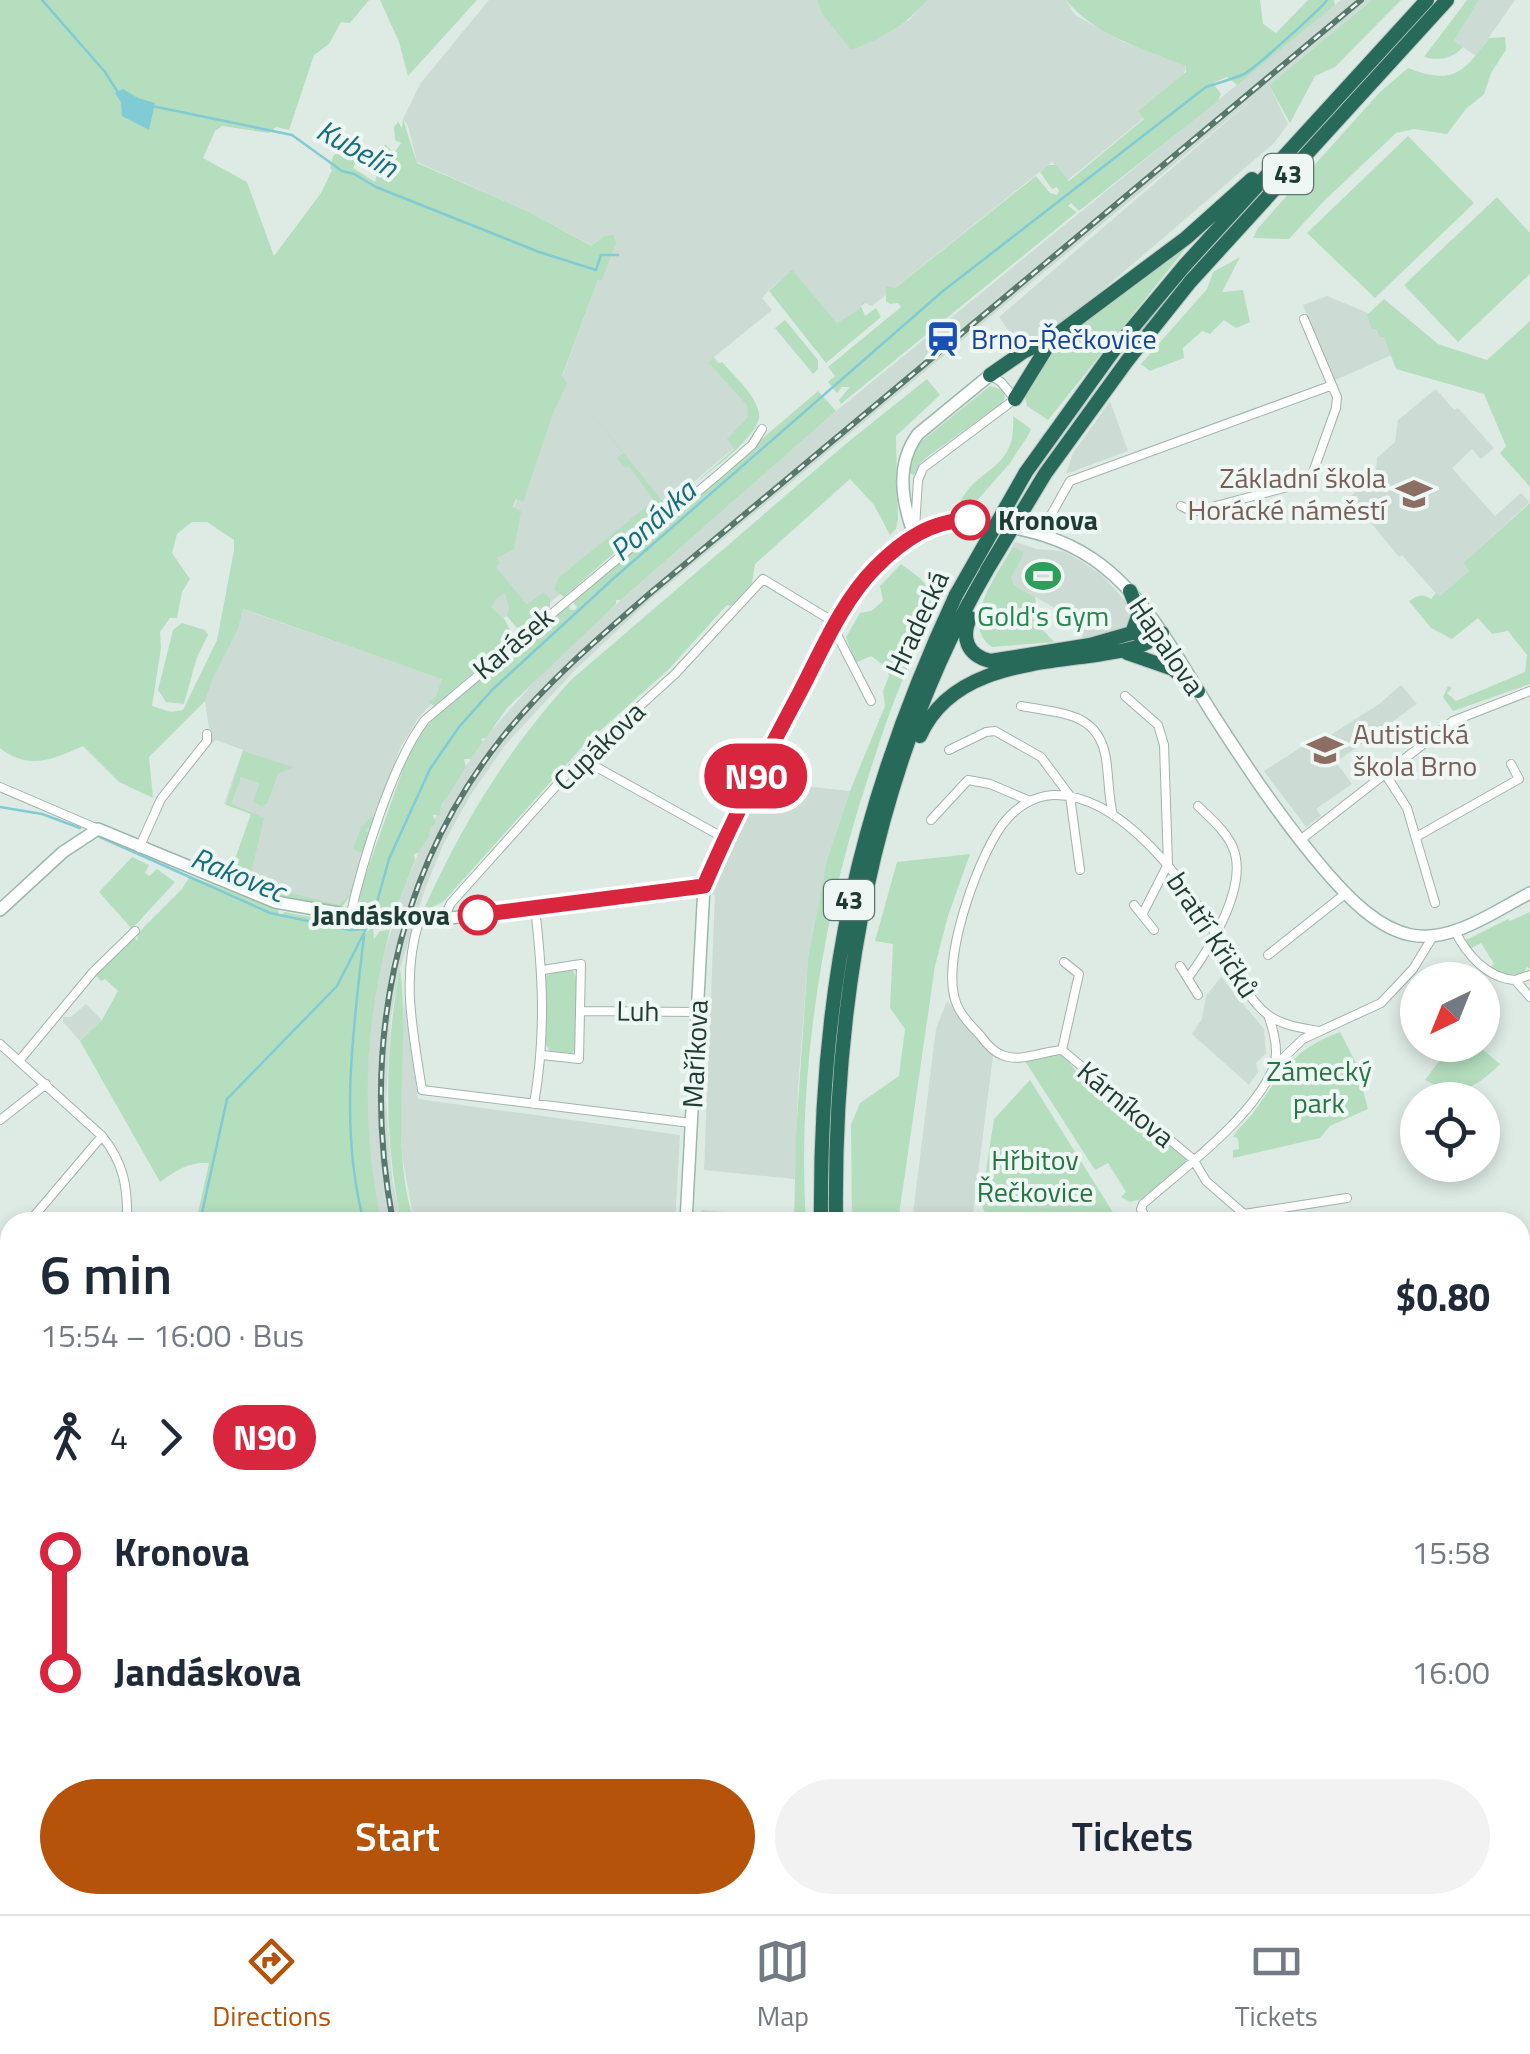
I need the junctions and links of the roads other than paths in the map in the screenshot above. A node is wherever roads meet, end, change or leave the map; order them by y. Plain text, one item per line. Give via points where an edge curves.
1 (1426, 0) edge
2 (1447, 0) edge
3 (1413, 26) junction
4 (1381, 61) junction
5 (1305, 132) junction
6 (1304, 319) dead end
7 (1052, 338) junction
8 (990, 374) junction
9 (1330, 386) junction
10 (1015, 400) junction
11 (762, 429) dead end
12 (1181, 506) dead end
13 (1041, 534) junction
14 (914, 536) junction
15 (1130, 591) junction
16 (967, 600) junction
17 (833, 628) junction
18 (1132, 633) junction
19 (1162, 633) junction
20 (1121, 652) junction
21 (1198, 690) junction
22 (1530, 692) edge
23 (1124, 696) dead end
24 (871, 701) dead end
25 (1021, 706) dead end
26 (207, 734) dead end
27 (949, 750) dead end
28 (582, 759) junction
29 (1511, 764) dead end
30 (1384, 772) junction
31 (898, 776) junction
32 (0, 786) edge
33 (1070, 796) junction
34 (1030, 801) junction
35 (1198, 806) dead end
36 (1113, 815) junction
37 (930, 820) dead end
38 (98, 830) junction
39 (1416, 837) junction
40 (724, 838) junction
41 (1299, 841) junction
42 (139, 848) junction
43 (1168, 864) junction
44 (1080, 870) dead end
45 (704, 886) junction
46 (1530, 893) edge
47 (1346, 894) junction
48 (1434, 903) dead end
49 (1134, 905) dead end
50 (535, 908) junction
51 (0, 910) edge
52 (1142, 915) junction
53 (364, 918) junction
54 (442, 918) junction
55 (420, 920) junction
56 (1154, 930) dead end
57 (1455, 930) junction
58 (135, 931) dead end
59 (1216, 936) junction
60 (1432, 938) junction
61 (1268, 954) dead end
62 (1064, 962) dead end
63 (1180, 966) dead end
64 (543, 970) junction
65 (1530, 975) edge
66 (1188, 978) junction
67 (1515, 980) junction
68 (1198, 995) dead end
69 (1530, 997) edge
70 (580, 1010) junction
71 (697, 1012) junction
72 (1268, 1015) junction
73 (1318, 1031) junction
74 (0, 1044) edge
75 (1062, 1050) junction
76 (542, 1055) junction
77 (20, 1061) junction
78 (1274, 1067) junction
79 (46, 1084) junction
80 (534, 1104) junction
81 (0, 1120) edge
82 (691, 1122) junction
83 (102, 1136) junction
84 (1193, 1159) junction
85 (1347, 1198) dead end
86 (37, 1212) edge
87 (127, 1212) edge
88 (686, 1212) edge
89 (821, 1212) edge
90 (836, 1212) edge
91 (1142, 1212) edge
92 (1242, 1212) edge
93 (1257, 1212) edge

1 - 3 highway, 43
2 - 3 highway, 43
3 - 4 highway, 43
4 - 5 highway, Hradecká / 43
4 - 16 highway, Hradecká / 43, bridge via 1128,361 1045,474
5 - 7 highway via 1186,238
5 - 16 highway, Hradecká / 43, bridge via 1114,350 1032,463
6 - 9 street
7 - 8 highway
7 - 10 highway
8 - 10 street
8 - 14 street via 910,445 902,482
9 - 12 street via 1336,408 1303,483 1193,512
9 - 13 street via 1070,481
10 - 14 street via 923,468
11 - 53 street, Karásek via 720,473 425,720 396,773
13 - 14 street, Hapalova via 962,520
13 - 15 street, Hapalova via 1092,558
14 - 17 street, Hapalova via 874,568
15 - 18 highway via 1138,613
15 - 19 street, Hapalova
16 - 18 highway via 966,641 975,655 990,660
16 - 31 highway, Hradecká / 43
16 - 89 highway, Hradecká / 43 via 900,721 849,898 828,1026
17 - 24 street
17 - 28 street, Cupákova via 822,614 762,578 675,674
17 - 40 street, Maříkova
18 - 19 highway
19 - 20 highway
19 - 21 street, Hapalova
20 - 21 highway via 1173,669
20 - 31 highway via 998,671 968,683 930,716
21 - 41 street, Hapalova
22 - 30 street via 1453,721
23 - 43 street, bratří Křičků via 1162,733
25 - 36 street via 1093,726 1105,747
26 - 42 street via 208,742 161,799
27 - 33 street, bratří Křičků via 986,732 1004,734 1041,757
28 - 40 street
28 - 54 street, Cupákova
29 - 39 street via 1518,778
30 - 39 street
30 - 41 street
31 - 90 highway, Hradecká / 43 via 859,924 838,1081
32 - 38 street
33 - 34 street
33 - 36 street, bratří Křičků
33 - 44 street, bratří Křičků
34 - 37 street via 968,780
34 - 75 street, Kárníkova via 1002,825 982,866 953,949 952,975 956,1005 1004,1056
35 - 59 street, bratří Křičků via 1236,856
36 - 43 street, bratří Křičků
38 - 42 street
38 - 51 street
39 - 48 street
40 - 45 street, Maříkova
41 - 47 street, Hapalova
42 - 53 street via 275,902
43 - 52 street, bratří Křičků
43 - 59 street, bratří Křičků
45 - 50 street
45 - 71 street, Maříkova
46 - 57 street
47 - 60 street, Hapalova via 1388,926
47 - 61 street
49 - 52 street, bratří Křičků
50 - 54 street
50 - 64 street
52 - 56 street, bratří Křičků
53 - 55 street
54 - 55 street
55 - 80 street via 408,992 422,1090
57 - 60 street
57 - 67 street via 1484,970
58 - 77 street
59 - 66 street, bratří Křičků
59 - 72 street, bratří Křičků
60 - 73 street, Kárníkova via 1381,1003
62 - 75 street, Kárníkova via 1078,974
63 - 66 street, bratří Křičků
64 - 70 street via 581,964
64 - 76 street
65 - 67 street
66 - 68 street, bratří Křičků
67 - 69 street
70 - 71 street, Luh
70 - 76 street via 579,1059
71 - 82 street, Maříkova
72 - 73 street
72 - 78 street
73 - 78 street, Kárníkova
74 - 77 street
75 - 84 street, Kárníkova
76 - 80 street
77 - 79 street
78 - 84 street, Kárníkova via 1246,1109
79 - 81 street
79 - 83 street
80 - 82 street
82 - 88 street, Maříkova
83 - 86 street
83 - 87 street via 122,1167
84 - 91 street
84 - 92 street via 1206,1181
85 - 93 street

